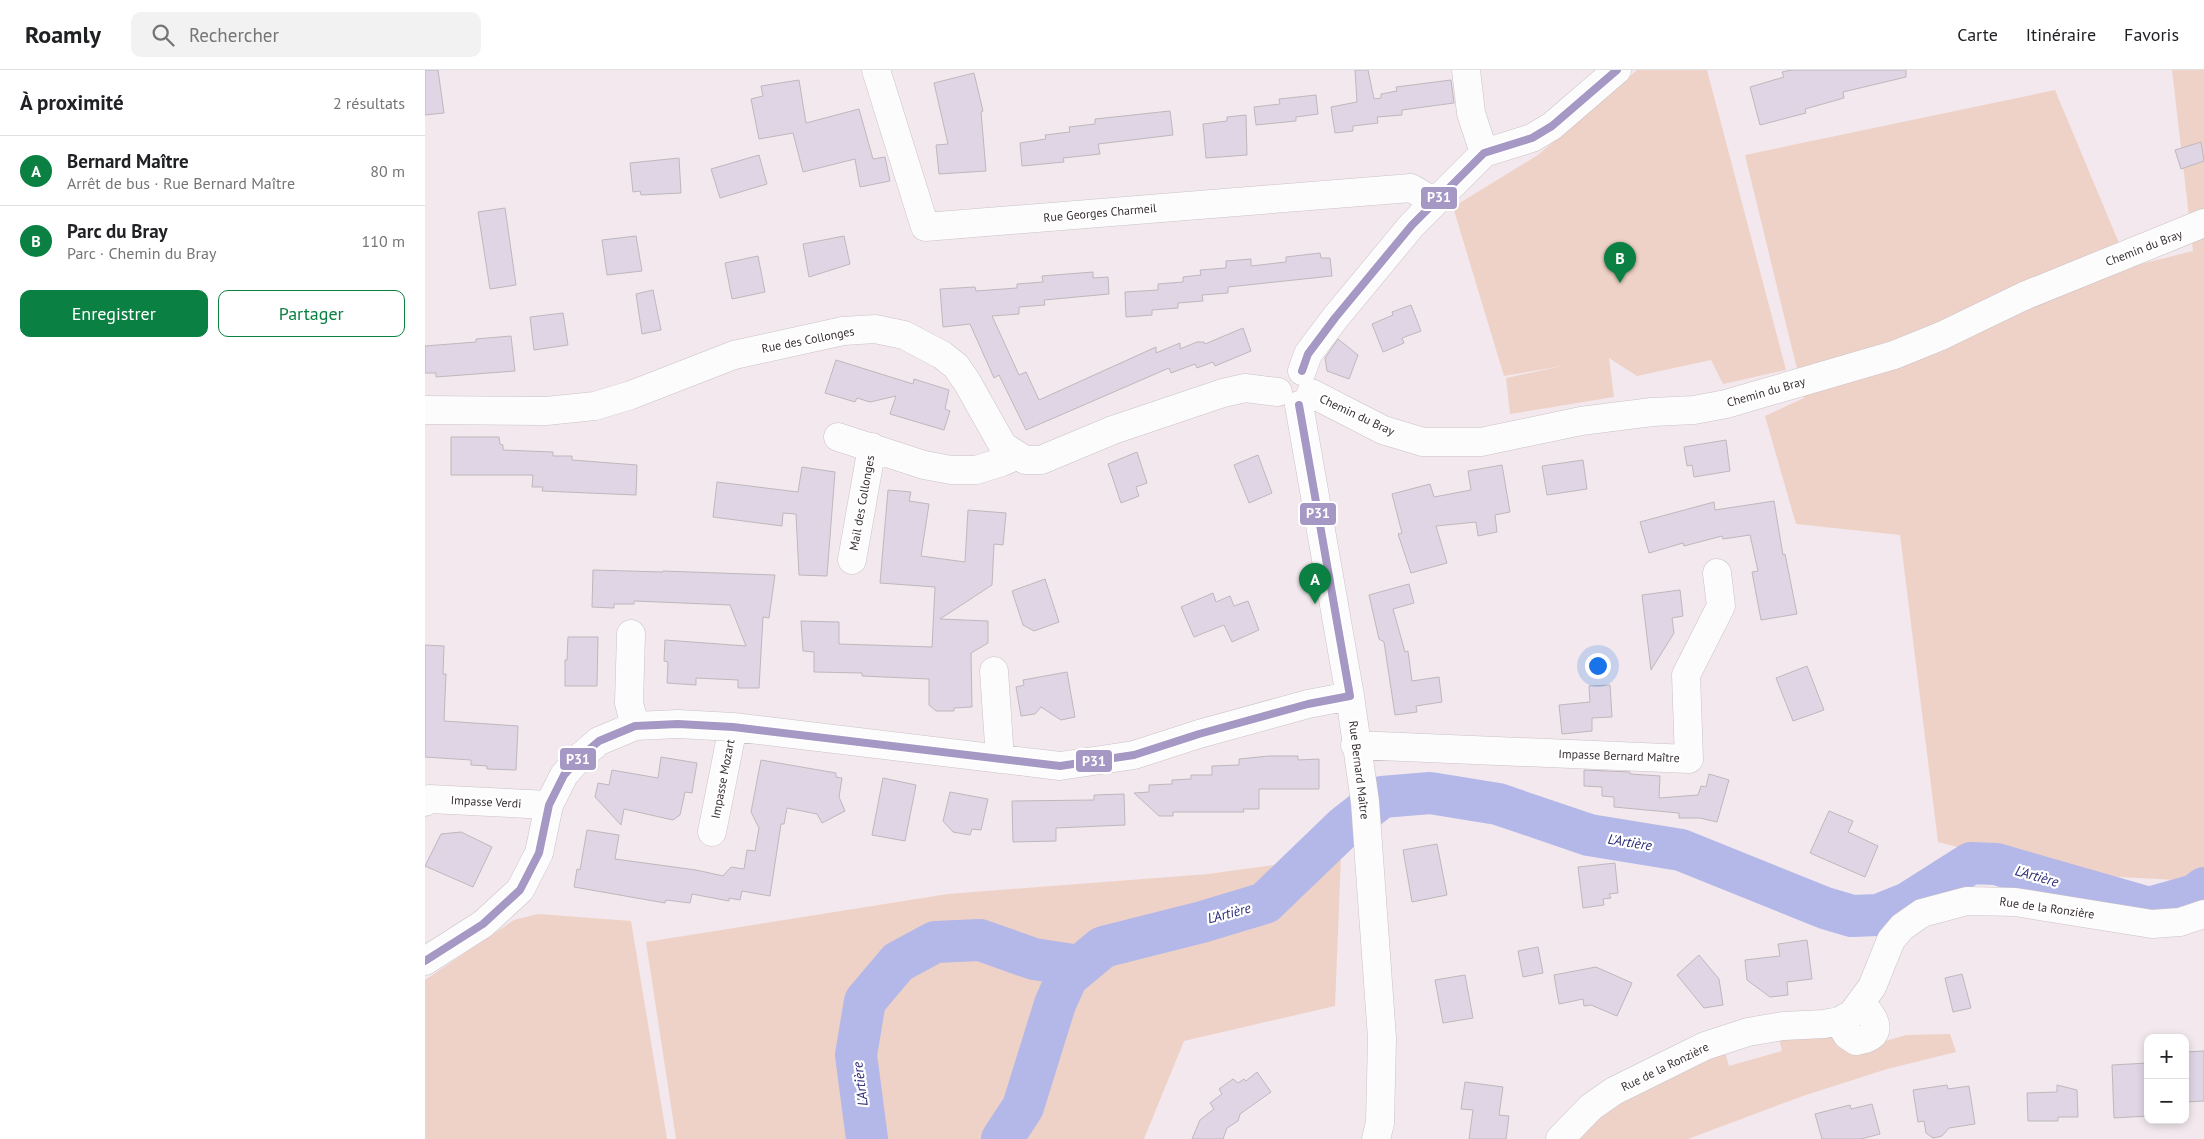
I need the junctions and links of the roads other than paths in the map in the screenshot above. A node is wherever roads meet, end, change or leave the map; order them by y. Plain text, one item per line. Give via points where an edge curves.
1 (877, 70) edge
2 (1466, 70) edge
3 (1617, 70) edge
4 (1484, 153) junction
5 (1435, 202) junction
6 (2204, 223) edge
7 (1298, 390) junction
8 (425, 410) edge
9 (838, 437) dead end
10 (872, 447) junction
11 (1016, 456) junction
12 (852, 560) dead end
13 (1717, 573) dead end
14 (631, 634) dead end
15 (994, 671) dead end
16 (1349, 696) junction
17 (635, 726) junction
18 (733, 727) junction
19 (1355, 745) junction
20 (1000, 759) junction
21 (425, 802) edge
22 (549, 805) junction
23 (712, 832) dead end
24 (2204, 914) edge
25 (425, 962) edge
26 (1376, 1139) edge
27 (1559, 1139) edge

1 - 5 street, Rue Georges Charmeil via 925,227 1411,188
2 - 4 street via 1471,113
3 - 4 street via 1552,126 1532,138
4 - 5 street
5 - 7 street via 1412,224 1335,318 1309,354
6 - 7 street, Chemin du Bray via 2024,296 1894,355 1726,404 1694,410 1581,421 1481,442 1423,442 1383,430
7 - 11 street via 1245,388 1113,430 1041,460 1025,460
7 - 16 street, Rue Bernard Maître
8 - 11 street, Rue des Collonges via 547,411 595,406 734,355 843,331 875,329 904,335 956,366 1003,446
9 - 10 street, Mail des Collonges
10 - 11 street, Mail des Collonges via 951,470 976,470
10 - 12 street, Mail des Collonges
13 - 19 street, Impasse Bernard Maître via 1721,606 1686,676 1689,759
14 - 17 street via 629,703
15 - 20 street
16 - 19 street, Rue Bernard Maître
16 - 20 street via 1309,704 1109,760 1060,766
17 - 18 street
17 - 22 street via 599,741 579,758 564,775
18 - 20 street
18 - 23 street, Impasse Mozart
19 - 26 street, Rue Bernard Maître via 1365,814 1382,1038 1380,1122
21 - 22 street, Impasse Verdi via 429,799
22 - 25 street via 539,852 520,890 483,924
24 - 27 street, Rue de la Ronzière via 2180,922 2152,924 2015,902 1967,901 1922,913 1902,927 1891,940 1872,987 1852,1014 1824,1024 1748,1032 1705,1046 1614,1091 1591,1107

